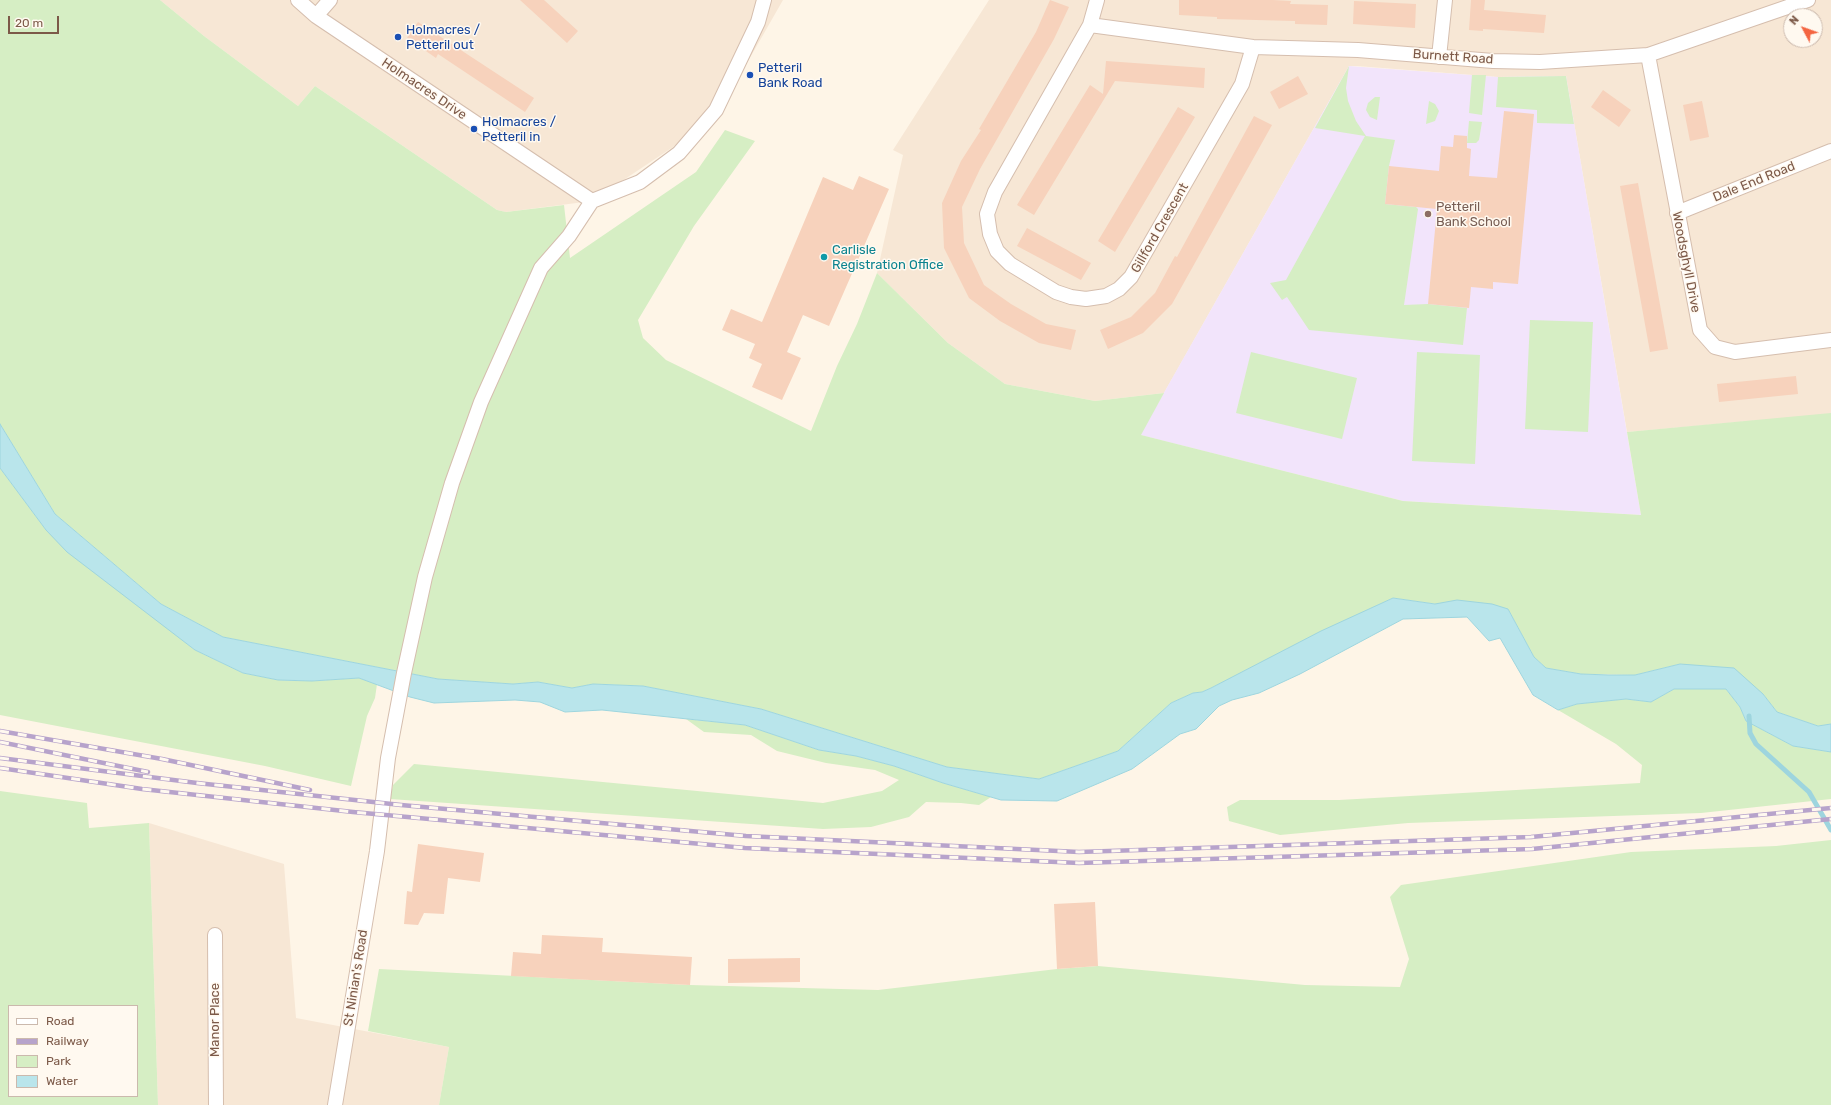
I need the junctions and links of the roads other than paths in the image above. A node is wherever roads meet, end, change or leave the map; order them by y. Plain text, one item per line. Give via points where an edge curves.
1 (298, 0) edge
2 (330, 0) edge
3 (764, 0) edge
4 (1097, 0) edge
5 (1445, 0) edge
6 (1808, 0) edge
7 (316, 16) junction
8 (1090, 24) junction
9 (1253, 47) junction
10 (1648, 56) junction
11 (1439, 57) junction
12 (1831, 151) edge
13 (592, 201) junction
14 (1677, 213) junction
15 (1831, 340) edge
16 (214, 935) dead end
17 (216, 1105) edge
18 (335, 1105) edge

1 - 7 street, Holmacres Drive
2 - 7 street
3 - 13 street via 758,22 716,110 679,153 640,182
4 - 8 street, Gillford Crescent
5 - 11 street
6 - 10 street, Burnett Road
7 - 13 street, Holmacres Drive
8 - 9 street, Burnett Road
8 - 9 street, Gillford Crescent via 995,192 986,214 997,251 1010,264 1056,292 1086,299 1106,296 1131,277 1242,84
9 - 11 street, Burnett Road via 1358,50
10 - 11 street, Burnett Road via 1540,62
10 - 14 street, Woodsghyll Drive
12 - 14 street, Dale End Road
13 - 18 street, St Ninian's Road via 569,236 541,268 481,402 452,483 425,577 388,758 377,851
14 - 15 street, Woodsghyll Drive via 1700,330 1715,347 1735,352
16 - 17 street, Manor Place

